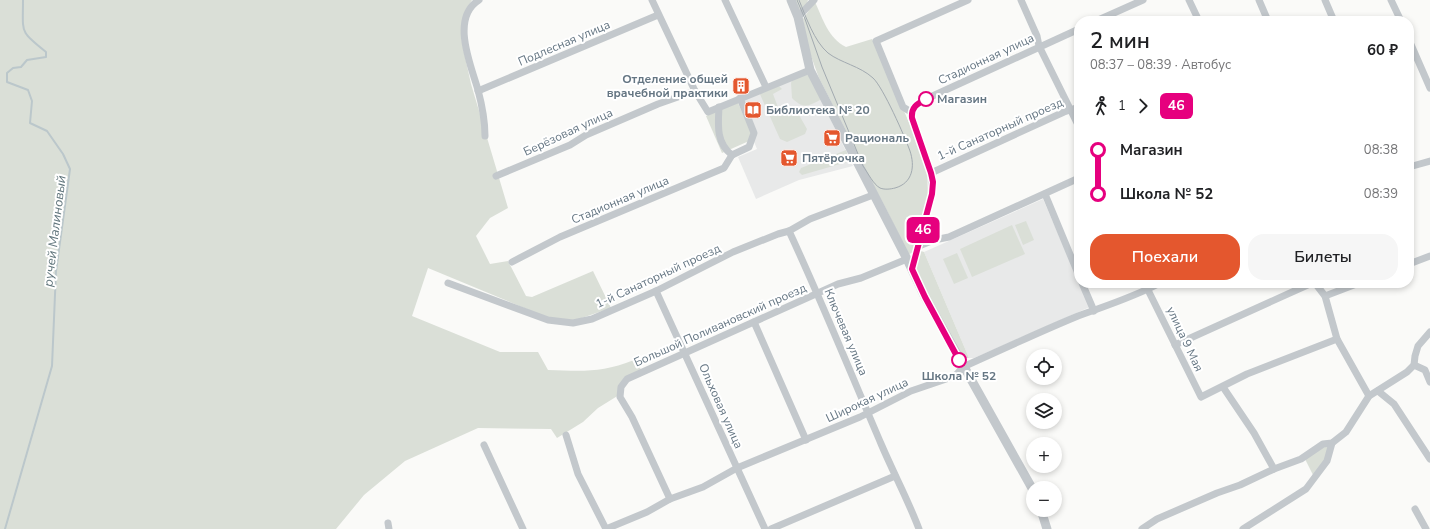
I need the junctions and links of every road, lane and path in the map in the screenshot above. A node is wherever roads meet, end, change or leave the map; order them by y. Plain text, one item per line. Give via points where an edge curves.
1 (479, 0) edge
2 (652, 0) edge
3 (725, 0) edge
4 (791, 0) edge
5 (814, 0) edge
6 (968, 0) edge
7 (1021, 0) edge
8 (1143, 0) edge
9 (1189, 0) edge
10 (1259, 0) edge
11 (1325, 0) edge
12 (1391, 0) edge
13 (658, 15) junction
14 (1107, 16) edge
15 (1197, 16) edge
16 (1266, 16) edge
17 (1332, 16) edge
18 (1399, 16) edge
19 (798, 17) junction
20 (1074, 31) edge
21 (1039, 46) junction
22 (1414, 51) edge
23 (810, 70) junction
24 (766, 87) junction
25 (1430, 88) edge
26 (478, 91) junction
27 (695, 92) junction
28 (740, 98) junction
29 (719, 107) junction
30 (1074, 109) edge
31 (1070, 110) junction
32 (911, 115) junction
33 (1074, 118) edge
34 (485, 136) dead end
35 (732, 155) junction
36 (1430, 161) edge
37 (1414, 166) edge
38 (931, 173) junction
39 (496, 176) dead end
40 (1074, 180) edge
41 (1044, 194) junction
42 (873, 195) junction
43 (789, 231) junction
44 (918, 246) junction
45 (1430, 256) edge
46 (907, 259) junction
47 (512, 262) dead end
48 (1414, 262) edge
49 (1074, 264) edge
50 (912, 269) junction
51 (448, 283) dead end
52 (1084, 288) edge
53 (1151, 288) edge
54 (1301, 288) edge
55 (1319, 288) edge
56 (1346, 288) edge
57 (1148, 290) junction
58 (656, 291) junction
59 (818, 293) junction
60 (1325, 296) junction
61 (1094, 311) junction
62 (754, 322) junction
63 (1430, 332) edge
64 (1337, 339) junction
65 (1175, 345) junction
66 (686, 353) junction
67 (1414, 365) junction
68 (963, 367) junction
69 (1430, 382) edge
70 (1223, 387) junction
71 (1378, 392) junction
72 (1369, 396) junction
73 (868, 412) junction
74 (566, 435) dead end
75 (806, 440) junction
76 (1332, 443) junction
77 (484, 445) dead end
78 (1430, 460) edge
79 (737, 468) junction
80 (1274, 469) junction
81 (895, 476) junction
82 (1028, 481) edge
83 (670, 499) junction
84 (1415, 509) dead end
85 (1043, 517) edge
86 (523, 529) edge
87 (606, 529) edge
88 (765, 529) edge
89 (771, 529) edge
90 (919, 529) edge
91 (1047, 529) edge
92 (1142, 529) edge
93 (1243, 529) edge
94 (1426, 529) edge

1 - 26 street via 468,11 464,27 465,46
2 - 13 street
3 - 24 street
4 - 19 street
5 - 19 street
6 - 32 street via 876,41 903,107
7 - 21 street
8 - 14 street
9 - 15 street
10 - 16 street
11 - 17 street
12 - 18 street
13 - 26 street, Подлесная улица
13 - 27 street
19 - 23 street
20 - 21 street, Стадионная улица
21 - 31 street
21 - 32 street, Стадионная улица via 926,98 914,106
22 - 25 street
23 - 24 street
23 - 42 street
24 - 28 street
26 - 34 street via 485,122
27 - 29 street via 708,112
27 - 39 street, Берёзовая улица via 658,104
28 - 29 street
28 - 35 street via 754,133 749,147
29 - 35 street via 719,136 724,149
30 - 31 street, 1-й Санаторный проезд
31 - 33 street
31 - 38 street, 1-й Санаторный проезд
32 - 38 street
35 - 47 street, Стадионная улица via 724,168 560,237
36 - 37 street
38 - 44 street via 932,194
40 - 41 street
41 - 44 street via 949,236
41 - 49 street
42 - 43 street, 1-й Санаторный проезд
42 - 46 street
43 - 58 street, 1-й Санаторный проезд via 733,252
43 - 59 street, Ключевая улица
44 - 50 street
45 - 48 street
46 - 50 street
46 - 59 street, Большой Поливановский проезд
50 - 68 street
51 - 58 street, 1-й Санаторный проезд via 548,320 573,323 592,319
52 - 61 street
53 - 57 street, Широкая улица
54 - 65 street
55 - 60 street
56 - 60 street
57 - 61 street, Широкая улица
57 - 65 street, улица 9 Мая
58 - 66 street, Ольховая улица
59 - 62 street, Большой Поливановский проезд
59 - 73 street, Ключевая улица
60 - 64 street
61 - 68 street, Широкая улица
62 - 66 street, Большой Поливановский проезд
62 - 75 street
63 - 67 street via 1418,346
64 - 70 street via 1272,364
64 - 72 street
65 - 70 street, улица 9 Мая via 1201,397
66 - 79 street, Ольховая улица
66 - 83 street, Большой Поливановский проезд via 627,379 621,387 620,397
67 - 69 street via 1425,370
67 - 71 street
68 - 73 street, Широкая улица via 955,376 910,391
68 - 82 street
70 - 80 street via 1254,433
71 - 72 street
71 - 78 street via 1394,404
72 - 76 street via 1346,432
73 - 75 street, Широкая улица
73 - 81 street, Ключевая улица
74 - 87 street via 578,474
75 - 79 street, Широкая улица
76 - 80 street via 1323,444 1301,459
76 - 93 street via 1327,461 1306,489
77 - 86 street
79 - 83 street, Широкая улица via 703,487
79 - 88 street, Ольховая улица
80 - 92 street via 1157,519
81 - 89 street
81 - 90 street, Ключевая улица
83 - 87 street, Широкая улица via 647,512
84 - 94 street
85 - 91 street

